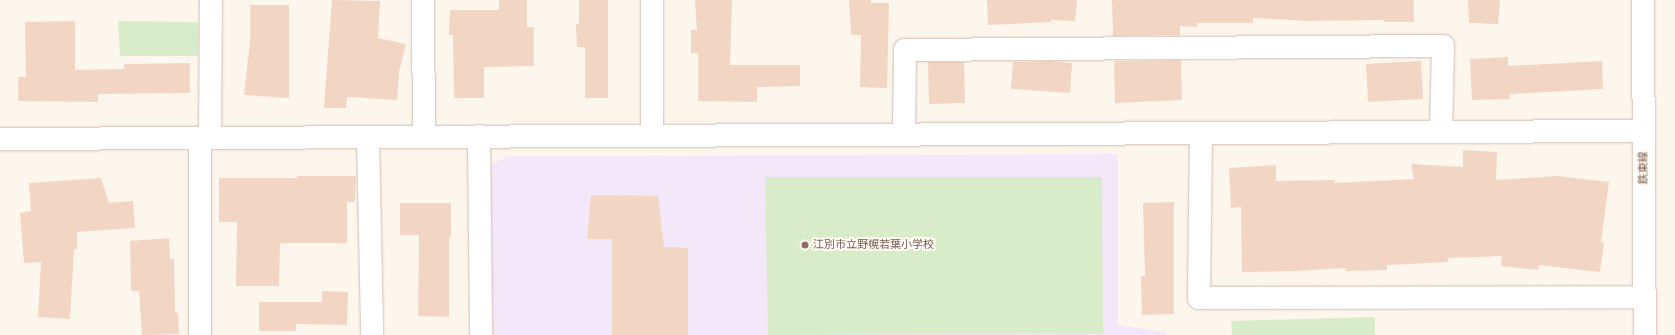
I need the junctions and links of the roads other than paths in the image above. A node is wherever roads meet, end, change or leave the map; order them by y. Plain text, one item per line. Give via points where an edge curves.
1 (211, 0) edge
2 (423, 0) edge
3 (652, 0) edge
4 (1643, 0) edge
5 (1644, 131) junction
6 (1441, 132) junction
7 (1201, 133) junction
8 (904, 134) junction
9 (478, 136) junction
10 (652, 136) junction
11 (368, 137) junction
12 (424, 137) junction
13 (205, 138) junction
14 (0, 139) edge
15 (1645, 297) junction
16 (200, 335) edge
17 (372, 335) edge
18 (480, 335) edge
19 (1645, 335) edge

1 - 13 street
2 - 12 street
3 - 10 street
4 - 5 street, 鉄東線
5 - 6 street
5 - 15 street, 鉄東線
6 - 7 street
6 - 8 street via 1442,46 1435,46 905,50
7 - 8 street
7 - 15 street via 1199,298
8 - 10 street
9 - 10 street
9 - 12 street
9 - 18 street
11 - 12 street
11 - 13 street
11 - 17 street
13 - 14 street
13 - 16 street
15 - 19 street, 鉄東線

